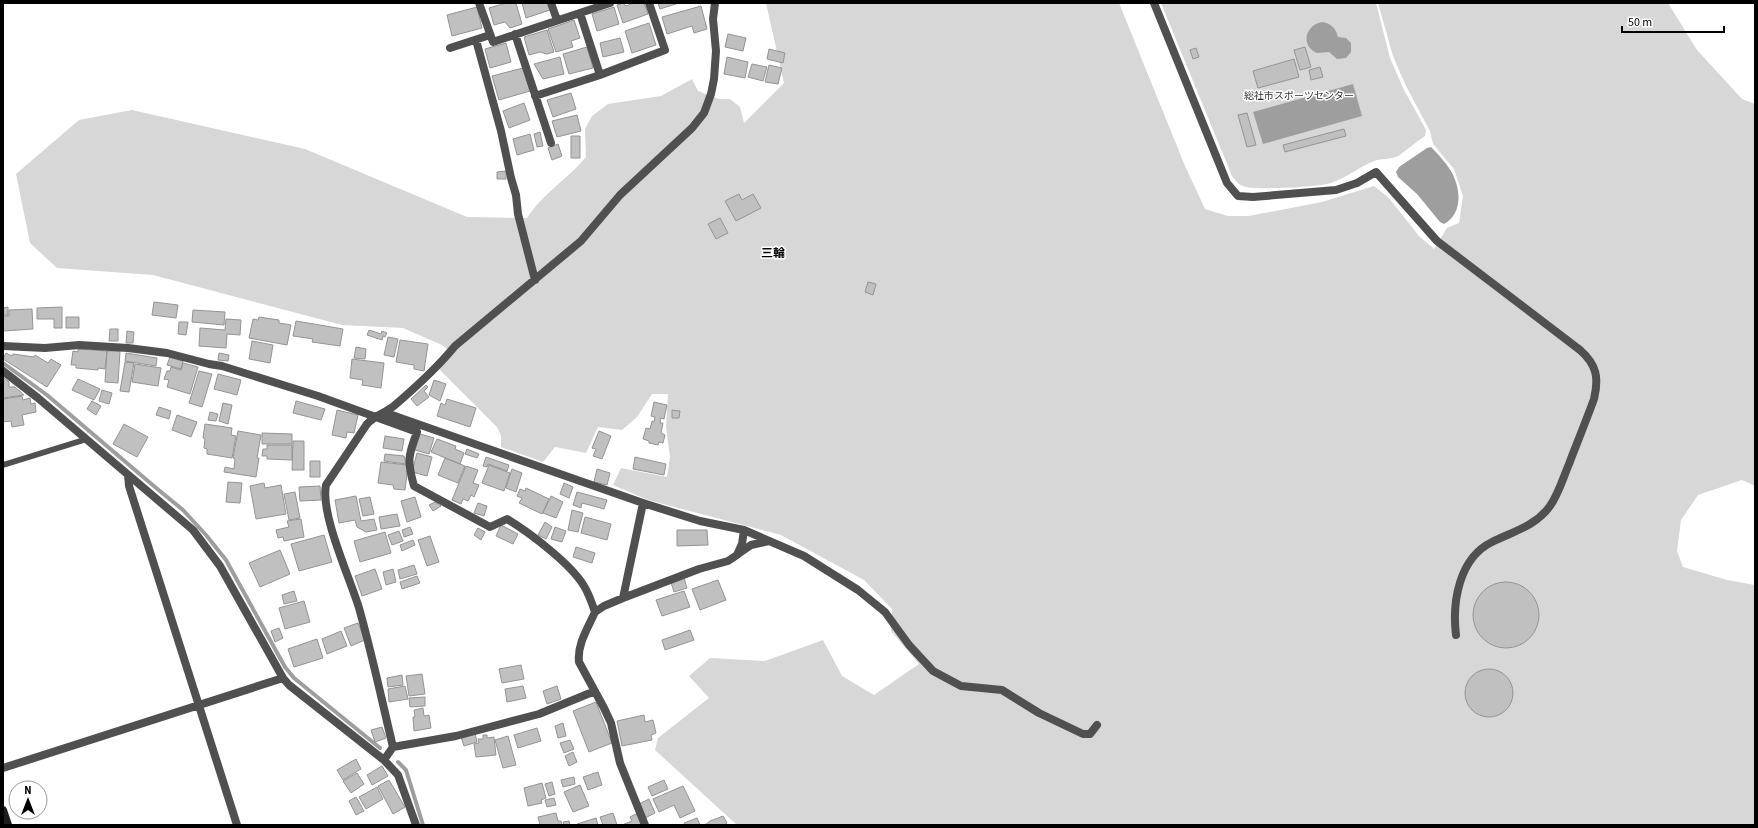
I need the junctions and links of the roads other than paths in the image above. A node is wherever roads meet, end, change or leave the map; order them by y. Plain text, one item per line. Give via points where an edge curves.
1 (479, 3) edge
2 (551, 3) edge
3 (610, 3) edge
4 (648, 3) edge
5 (715, 3) edge
6 (1154, 3) edge
7 (580, 13) junction
8 (557, 20) junction
9 (515, 34) junction
10 (490, 35) junction
11 (476, 40) junction
12 (450, 48) dead end
13 (600, 75) junction
14 (535, 96) junction
15 (551, 143) dead end
16 (535, 280) junction
17 (3, 346) edge
18 (3, 371) edge
19 (374, 417) junction
20 (87, 439) junction
21 (4, 465) edge
22 (128, 475) junction
23 (643, 503) junction
24 (744, 530) junction
25 (770, 541) junction
26 (737, 555) junction
27 (624, 598) junction
28 (595, 612) junction
29 (1456, 635) dead end
30 (283, 678) junction
31 (595, 691) junction
32 (198, 705) junction
33 (1096, 725) dead end
34 (393, 747) junction
35 (384, 760) junction
36 (3, 768) edge
37 (3, 810) edge
38 (8, 825) edge
39 (237, 825) edge
40 (416, 825) edge
41 (645, 825) edge

1 - 10 street
2 - 8 street
3 - 7 street
4 - 13 street via 665,50
5 - 16 street via 714,80 704,113 692,128 620,195 581,241
6 - 29 street via 1227,183 1238,196 1336,190 1376,172 1437,241 1589,358 1598,378 1597,387 1558,491 1540,517 1516,533 1491,542 1476,552 1466,567 1459,587 1455,609
7 - 8 street
7 - 13 street
8 - 9 street
9 - 10 street via 493,42
9 - 14 street
10 - 11 street
11 - 12 street
11 - 16 street via 502,130 518,214
13 - 14 street
14 - 15 street
16 - 19 street via 455,346 393,407
17 - 19 street via 45,348 79,345 168,353 222,366
18 - 20 street
19 - 23 street via 392,415
19 - 28 street via 417,432 409,453 408,465 414,486 490,527 507,519 518,526 572,570 585,587
19 - 34 street via 330,478 324,492 327,511 359,608
20 - 21 lane
20 - 22 street
22 - 30 street via 193,530 204,543 220,566
22 - 32 street via 131,494
23 - 24 street via 700,521
23 - 27 street
24 - 25 street
24 - 26 street
25 - 26 street via 751,545
25 - 33 street via 804,556 869,599 885,612 909,645 934,671 961,686 1002,690 1039,714 1083,734 1090,734
26 - 27 street via 728,561 699,569
27 - 28 street
28 - 31 street via 578,654 582,669
30 - 32 street
30 - 35 street via 288,685
31 - 34 street via 539,714 456,736
31 - 41 street via 611,723 620,763
32 - 36 street
32 - 39 street
34 - 35 street
35 - 40 street via 398,775
37 - 38 main road

